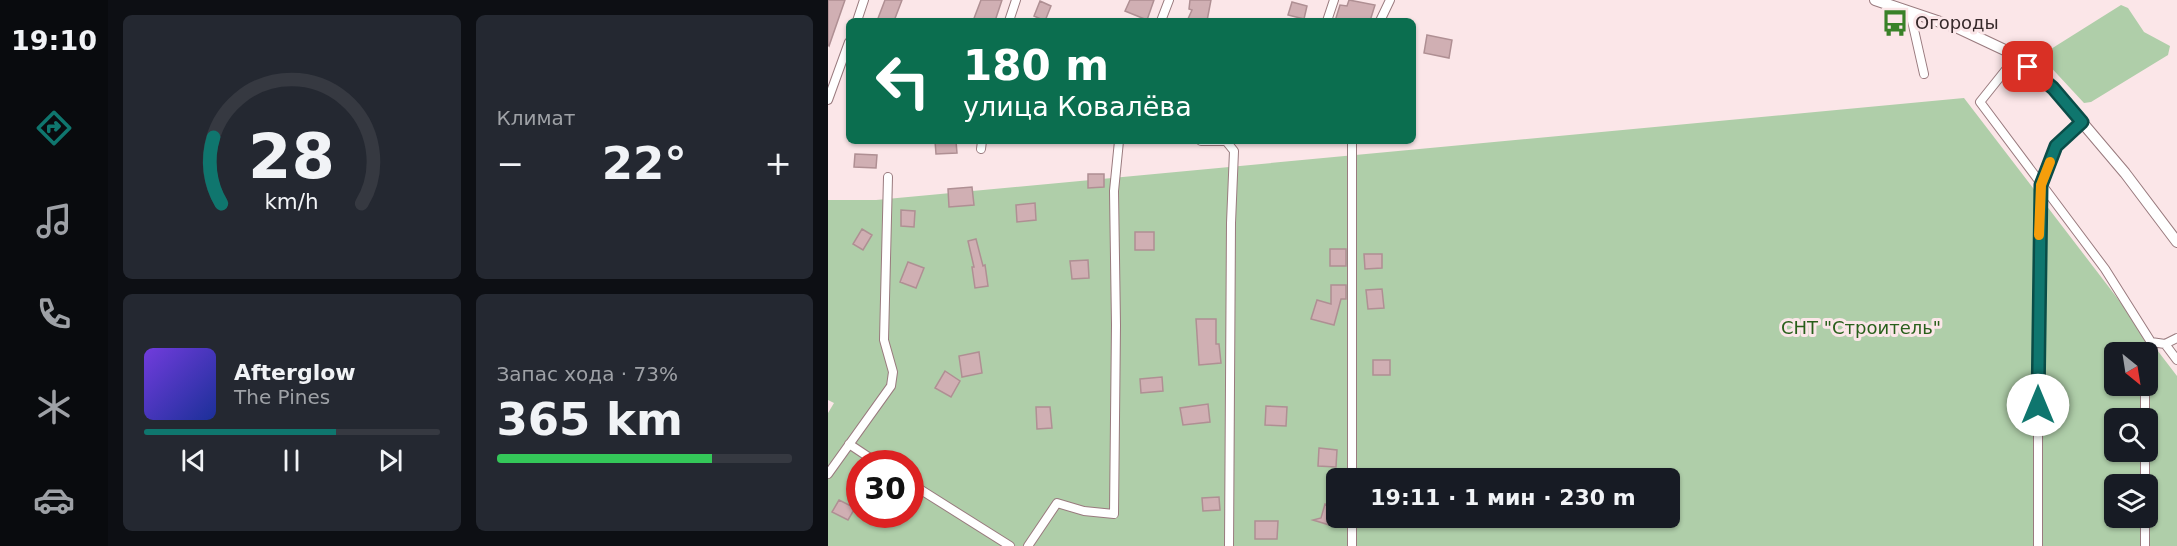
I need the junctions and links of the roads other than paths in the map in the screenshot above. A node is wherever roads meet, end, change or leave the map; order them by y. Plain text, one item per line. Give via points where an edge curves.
1 (864, 0) edge
2 (1016, 0) edge
3 (1169, 0) edge
4 (1334, 0) edge
5 (1390, 0) edge
6 (1875, 0) edge
7 (1910, 12) junction
8 (858, 18) edge
9 (1010, 18) edge
10 (1162, 18) edge
11 (1328, 18) edge
12 (1381, 18) edge
13 (846, 50) edge
14 (2016, 57) junction
15 (1924, 74) dead end
16 (828, 100) edge
17 (2082, 122) junction
18 (1118, 144) edge
19 (1228, 144) edge
20 (1352, 144) edge
21 (888, 177) dead end
22 (2041, 185) junction
23 (2177, 242) edge
24 (2177, 339) edge
25 (2151, 342) edge
26 (2158, 343) edge
27 (2165, 344) junction
28 (2177, 360) edge
29 (849, 444) junction
30 (858, 450) edge
31 (1352, 468) edge
32 (828, 474) edge
33 (924, 492) edge
34 (1352, 528) edge
35 (2145, 528) edge
36 (1010, 546) edge
37 (1028, 546) edge
38 (1229, 546) edge
39 (1352, 546) edge
40 (2038, 546) edge
41 (2145, 546) edge

1 - 8 street
2 - 9 street
3 - 10 street
4 - 11 street
5 - 12 street
6 - 7 street
7 - 14 street via 1958,28
7 - 15 street
13 - 16 street
14 - 17 street via 2053,88
14 - 22 street via 1980,102
17 - 22 street via 2056,146
17 - 23 street
18 - 37 street via 1114,191 1114,514 1058,503
19 - 38 street via 1234,151
20 - 31 street
21 - 29 street via 884,340 893,372 891,386
22 - 25 street via 2104,269
22 - 40 street
24 - 27 street
26 - 27 street
27 - 28 street
29 - 30 street
29 - 32 street
33 - 36 street
34 - 39 street
35 - 41 street

